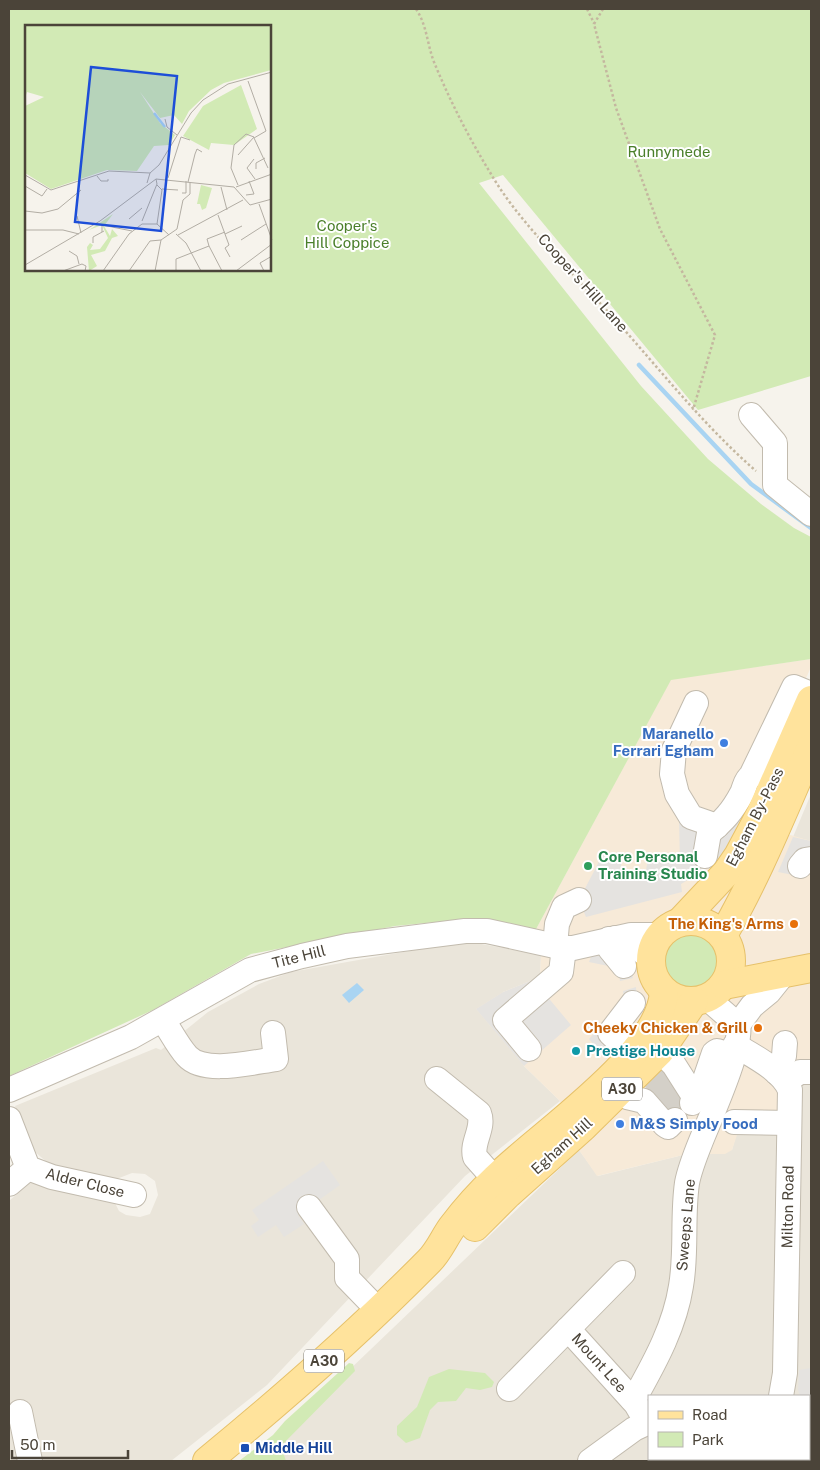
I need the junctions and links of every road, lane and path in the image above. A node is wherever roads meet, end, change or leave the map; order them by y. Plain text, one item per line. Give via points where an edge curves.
1 (416, 9) edge
2 (587, 9) edge
3 (603, 9) edge
4 (594, 24) junction
5 (693, 410) junction
6 (751, 415) dead end
7 (774, 486) junction
8 (811, 514) edge
9 (811, 694) edge
10 (811, 700) edge
11 (696, 703) dead end
12 (811, 748) edge
13 (757, 789) junction
14 (717, 826) junction
15 (705, 856) dead end
16 (579, 900) dead end
17 (664, 938) junction
18 (612, 939) junction
19 (726, 942) junction
20 (559, 947) junction
21 (624, 966) dead end
22 (811, 968) edge
23 (785, 972) junction
24 (664, 991) junction
25 (711, 994) junction
26 (633, 1003) dead end
27 (163, 1020) junction
28 (273, 1033) dead end
29 (735, 1036) junction
30 (785, 1043) dead end
31 (529, 1049) dead end
32 (660, 1051) junction
33 (633, 1055) junction
34 (811, 1072) edge
35 (782, 1077) junction
36 (437, 1079) dead end
37 (9, 1090) edge
38 (9, 1120) edge
39 (734, 1122) dead end
40 (789, 1123) junction
41 (28, 1168) junction
42 (9, 1184) edge
43 (501, 1187) junction
44 (134, 1195) dead end
45 (309, 1208) dead end
46 (623, 1273) dead end
47 (378, 1310) junction
48 (568, 1329) junction
49 (509, 1389) dead end
50 (781, 1395) edge
51 (632, 1399) junction
52 (20, 1412) dead end
53 (648, 1422) edge
54 (30, 1461) edge
55 (207, 1461) edge
56 (590, 1461) edge

1 - 5 path, Cooper's Hill Lane via 454,110 492,176 517,211
2 - 4 path
3 - 4 path
4 - 5 path via 616,108 660,229 715,335
5 - 7 path, Cooper's Hill Lane
6 - 7 street via 775,443
7 - 8 street
9 - 13 street via 794,687
10 - 13 main road, Egham By-Pass
11 - 14 street via 674,750 672,774 677,794 691,817
12 - 19 main road, Egham By-Pass
13 - 14 street
13 - 17 main road, Egham By-Pass via 731,867
14 - 15 street via 708,833
16 - 20 street via 564,907 556,924
17 - 18 street via 632,945
17 - 19 main road via 701,921 717,929
17 - 24 main road via 653,975
18 - 20 street, Tite Hill
18 - 21 street via 610,949
19 - 23 main road
19 - 25 main road via 731,965
20 - 27 street, Tite Hill via 487,931 347,946 250,970
20 - 31 street via 561,972 505,1020
22 - 23 main road
23 - 25 main road
23 - 29 street, Sweeps Lane via 752,1006
24 - 25 main road via 677,998
24 - 33 main road, Egham Hill / A30 via 664,1000 654,1025
25 - 29 street via 731,1010
25 - 32 main road, Egham Hill / A30
26 - 33 street via 610,1033
27 - 28 street via 188,1058 206,1066 281,1057
27 - 37 street, Tite Hill
29 - 32 street via 714,1053 702,1088 683,1087
29 - 35 street
29 - 51 street, Sweeps Lane via 687,1182 681,1286 669,1329
30 - 35 street
32 - 43 main road, Egham Hill / A30 via 653,1105 583,1127
33 - 43 main road, Egham Hill / A30
34 - 35 street
35 - 40 street, Milton Road via 790,1090
36 - 43 street via 479,1113 481,1122 474,1153 477,1162
38 - 41 street, Alder Close
39 - 40 street
40 - 50 street, Milton Road via 785,1372
41 - 42 street
41 - 44 street, Alder Close via 52,1177
43 - 47 main road, Egham Hill / A30 via 475,1226 435,1254
45 - 47 street via 347,1259 347,1278
46 - 48 street, Mount Lee
47 - 55 main road, Egham Hill / A30
48 - 49 street, Mount Lee
48 - 51 street, Mount Lee
51 - 53 street, Mount Lee
52 - 54 street
53 - 56 street via 634,1428

